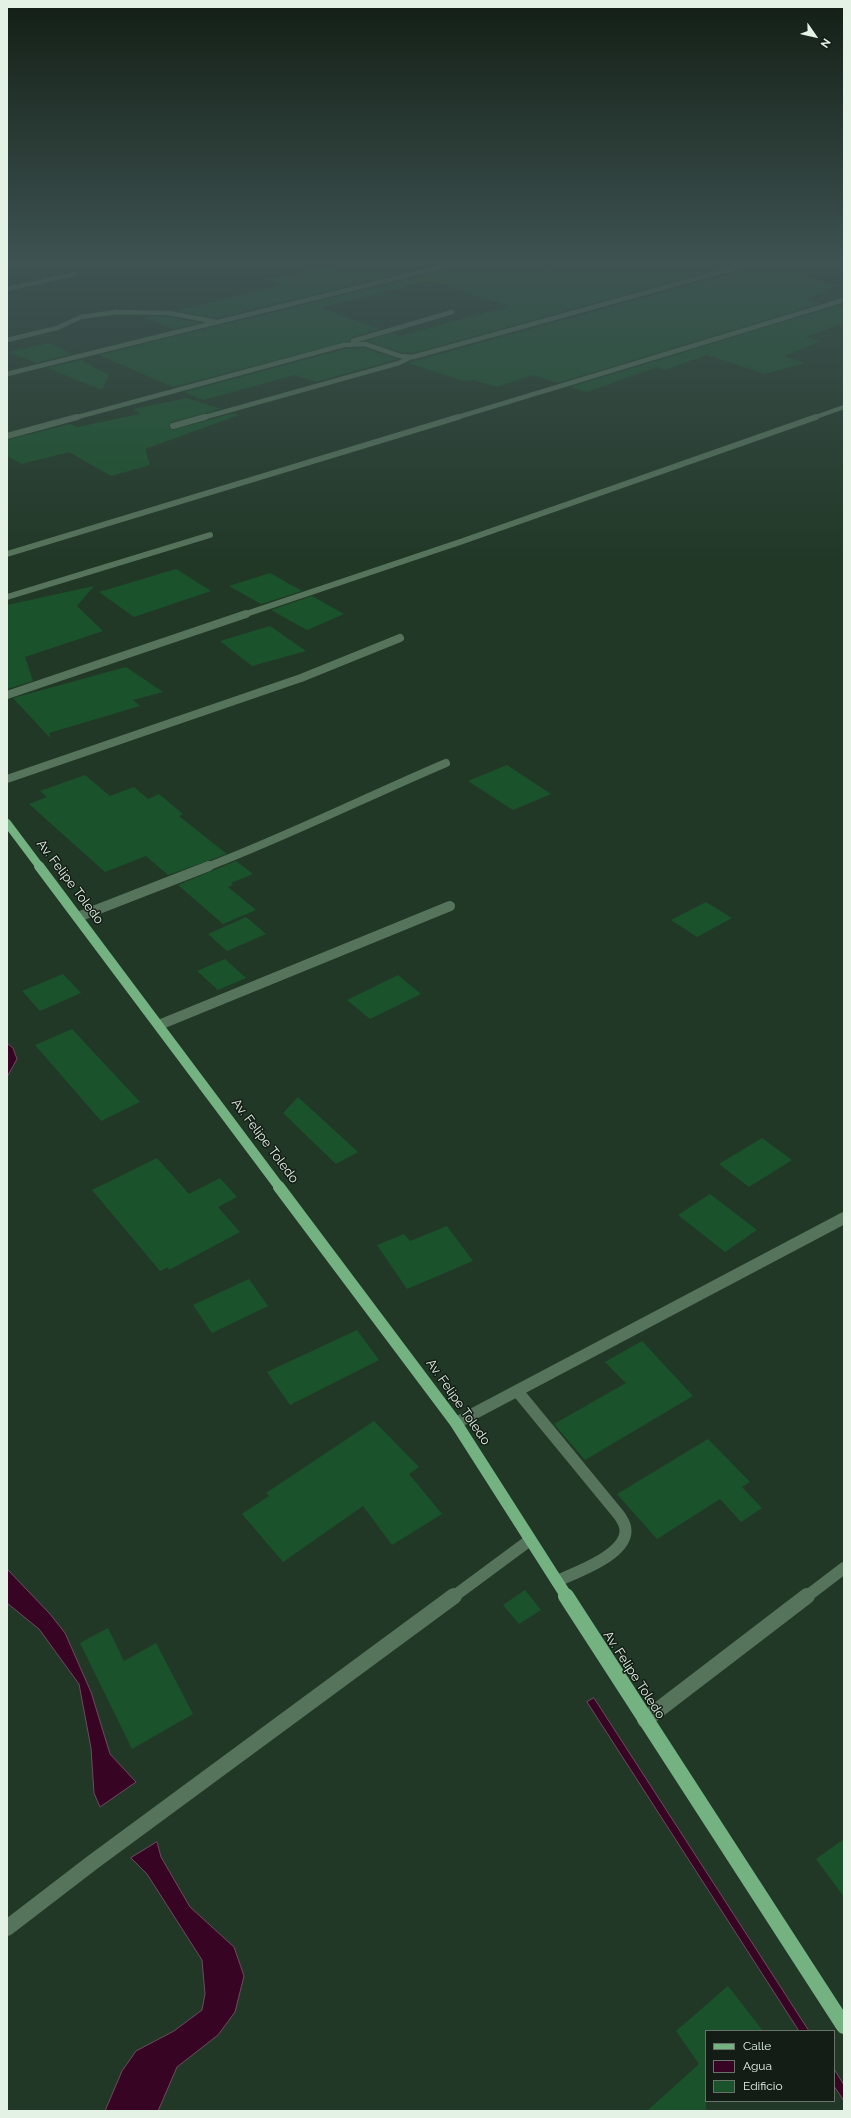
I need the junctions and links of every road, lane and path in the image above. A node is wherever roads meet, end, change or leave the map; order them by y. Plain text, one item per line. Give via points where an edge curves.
1 (57, 362) edge
2 (285, 362) edge
3 (402, 362) edge
4 (641, 362) edge
5 (7, 374) edge
6 (844, 407) edge
7 (173, 426) dead end
8 (7, 436) edge
9 (210, 535) dead end
10 (7, 554) edge
11 (7, 597) edge
12 (400, 638) dead end
13 (7, 695) edge
14 (446, 763) dead end
15 (7, 779) edge
16 (7, 823) edge
17 (450, 906) dead end
18 (78, 917) junction
19 (159, 1024) junction
20 (844, 1218) edge
21 (518, 1392) junction
22 (456, 1423) junction
23 (530, 1540) junction
24 (844, 1568) edge
25 (557, 1581) junction
26 (645, 1720) junction
27 (7, 1928) edge
28 (844, 2026) edge

1 - 5 street
2 - 8 street
3 - 7 street
4 - 10 street
6 - 13 street via 462,541
9 - 11 street
12 - 15 street via 302,678
14 - 18 street via 252,850
16 - 18 main road, Av. Felipe Toledo
17 - 19 street
18 - 19 main road, Av. Felipe Toledo
19 - 22 main road, Av. Felipe Toledo
20 - 21 street
21 - 22 street
21 - 25 street via 619,1515 626,1528 623,1542 611,1554
22 - 23 main road, Av. Felipe Toledo
23 - 25 main road, Av. Felipe Toledo
23 - 27 street via 92,1862
24 - 26 street
25 - 26 main road, Av. Felipe Toledo
26 - 28 main road, Av. Felipe Toledo

